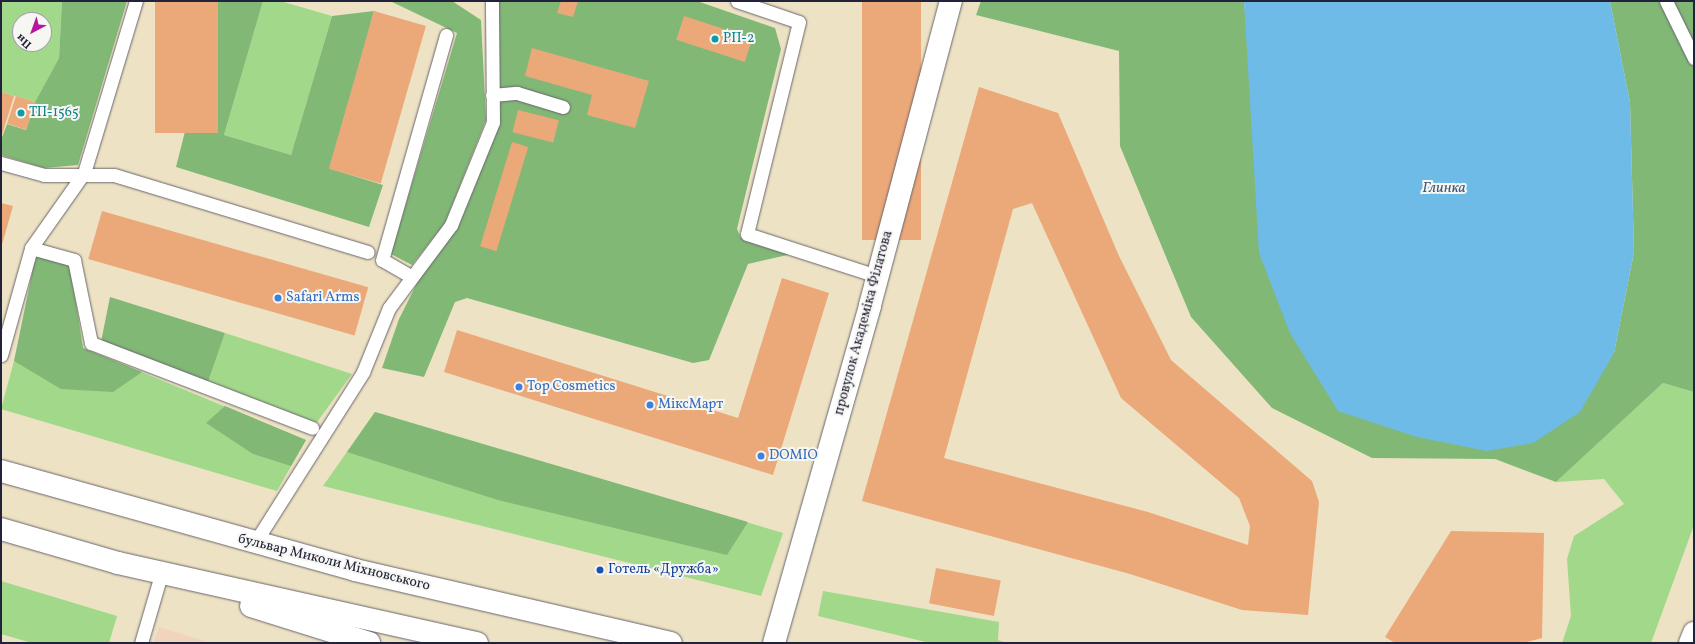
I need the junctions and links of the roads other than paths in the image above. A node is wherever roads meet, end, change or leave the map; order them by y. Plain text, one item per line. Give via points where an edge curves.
1 (136, 1) edge
2 (492, 1) edge
3 (737, 1) edge
4 (951, 1) edge
5 (1666, 1) edge
6 (446, 35) dead end
7 (1694, 58) edge
8 (492, 95) junction
9 (563, 107) dead end
10 (1, 163) edge
11 (84, 173) junction
12 (31, 248) junction
13 (368, 252) dead end
14 (877, 276) junction
15 (412, 277) junction
16 (1, 355) edge
17 (312, 428) dead end
18 (1, 471) edge
19 (1, 529) edge
20 (254, 544) junction
21 (118, 563) junction
22 (160, 578) junction
23 (1694, 633) edge
24 (141, 643) edge
25 (369, 643) edge
26 (477, 643) edge
27 (670, 643) edge
28 (774, 643) edge
29 (1690, 643) edge

1 - 11 lane
2 - 8 lane
3 - 14 lane via 799,22 747,234
4 - 14 main road, провулок Академіка Філатова
5 - 7 lane
6 - 15 lane via 382,260
8 - 9 lane via 517,93
8 - 15 lane via 493,122 451,225
10 - 11 lane via 44,176
11 - 12 lane
11 - 13 lane via 114,175
12 - 16 lane
12 - 17 lane via 74,260 91,343
14 - 28 main road, провулок Академіка Філатова
15 - 20 lane via 389,308 363,372
18 - 20 main road, бульвар Миколи Міхновського
19 - 21 main road
20 - 27 main road, бульвар Миколи Міхновського
21 - 22 main road
21 - 26 main road
22 - 24 lane
22 - 25 main road
23 - 29 main road

